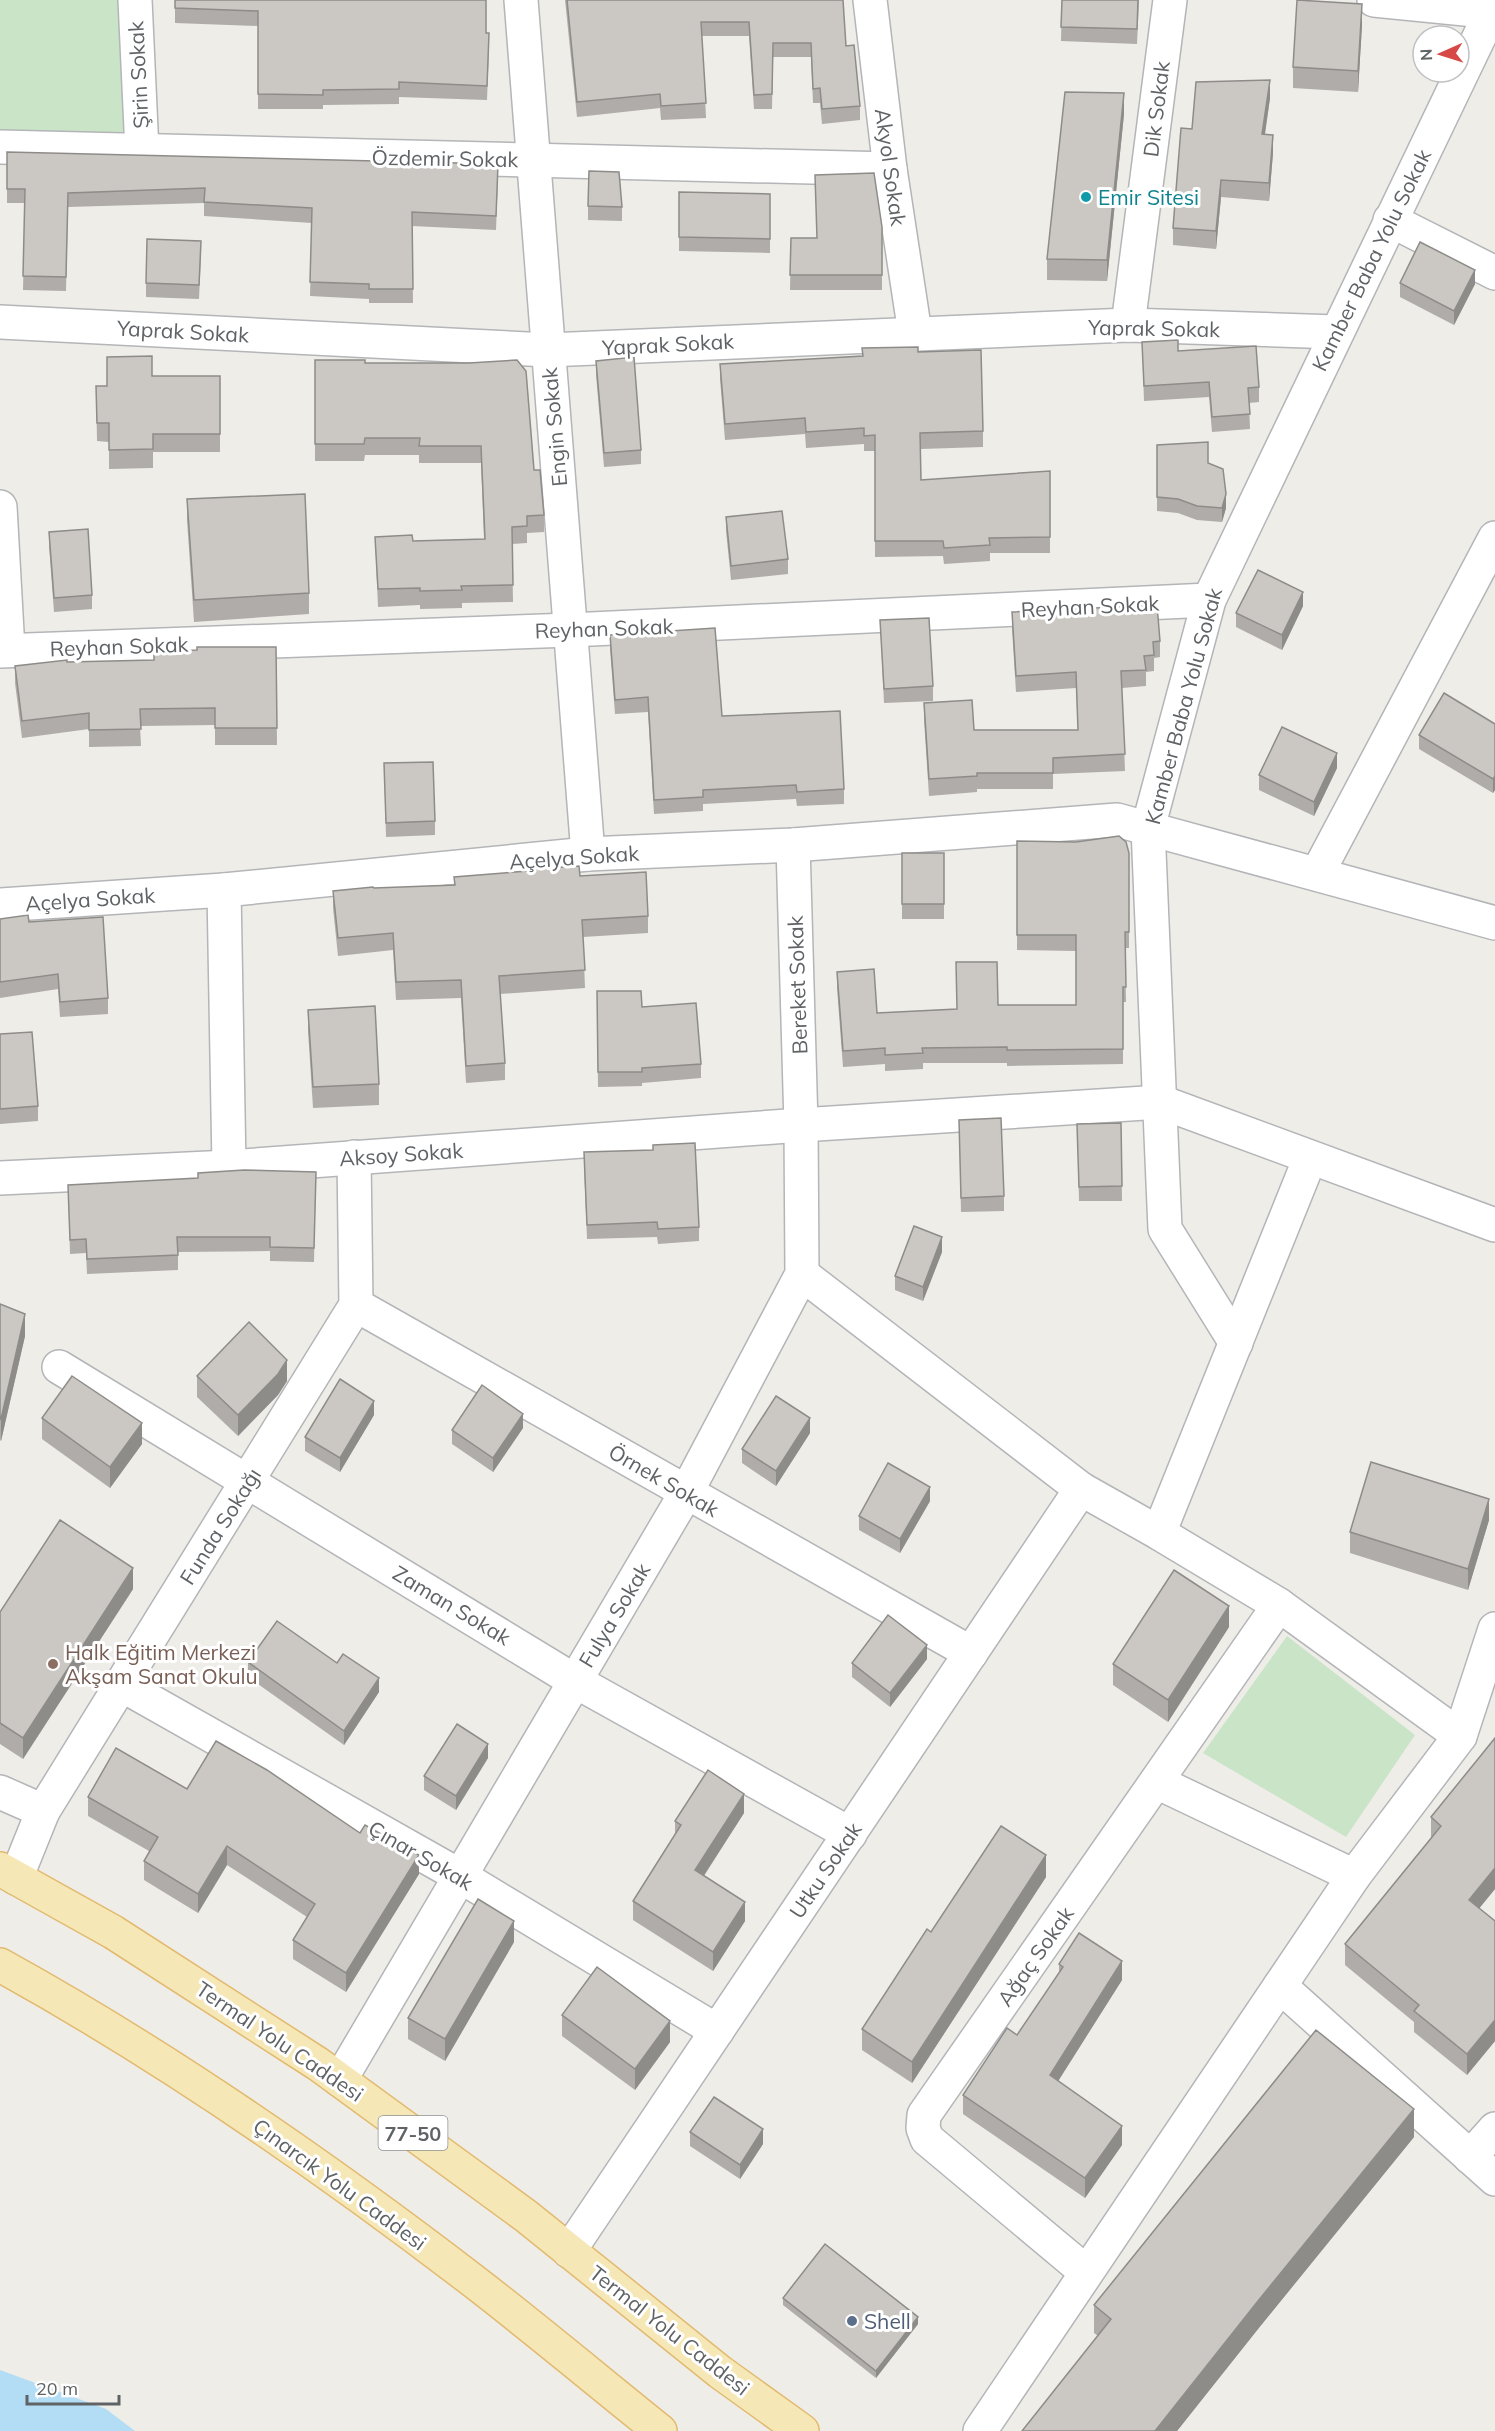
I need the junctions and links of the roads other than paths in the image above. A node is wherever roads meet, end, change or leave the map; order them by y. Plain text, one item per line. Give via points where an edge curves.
1 (135, 0) edge
2 (520, 0) edge
3 (870, 0) edge
4 (1170, 0) edge
5 (1374, 0) edge
6 (1494, 9) edge
7 (0, 147) edge
8 (142, 151) junction
9 (533, 161) junction
10 (890, 169) junction
11 (1390, 220) junction
12 (1495, 273) edge
13 (0, 322) edge
14 (1128, 325) junction
15 (1336, 332) junction
16 (915, 333) junction
17 (548, 350) junction
18 (0, 507) edge
19 (1495, 538) edge
20 (1209, 600) junction
21 (570, 630) junction
22 (4, 650) edge
23 (1148, 828) junction
24 (793, 845) junction
25 (588, 854) junction
26 (1317, 874) junction
27 (224, 890) junction
28 (0, 905) edge
29 (1495, 923) edge
30 (1161, 1102) junction
31 (801, 1125) junction
32 (354, 1157) junction
33 (1310, 1158) junction
34 (229, 1167) junction
35 (0, 1178) edge
36 (1495, 1225) edge
37 (802, 1274) junction
38 (356, 1305) junction
39 (1236, 1343) junction
40 (59, 1367) dead end
41 (248, 1481) junction
42 (1082, 1489) junction
43 (686, 1492) junction
44 (1159, 1533) junction
45 (1279, 1605) junction
46 (1495, 1629) edge
47 (971, 1653) junction
48 (575, 1681) junction
49 (122, 1685) junction
50 (1460, 1736) junction
51 (1157, 1782) junction
52 (0, 1792) edge
53 (44, 1811) junction
54 (850, 1834) junction
55 (8, 1874) edge
56 (1354, 1875) junction
57 (460, 1876) junction
58 (0, 1965) edge
59 (1280, 1986) junction
60 (717, 2031) junction
61 (340, 2080) junction
62 (1495, 2129) edge
63 (1470, 2157) junction
64 (1495, 2179) edge
65 (569, 2251) junction
66 (1086, 2272) junction
67 (660, 2431) edge
68 (802, 2431) edge
69 (980, 2431) edge

1 - 8 street, Şirin Sokak
2 - 9 street, Engin Sokak
3 - 10 street, Akyol Sokak
4 - 14 street, Dik Sokak
5 - 6 street
6 - 11 street, Kamber Baba Yolu Sokak
7 - 8 street, Özdemir Sokak
8 - 9 street, Özdemir Sokak
9 - 10 street, Özdemir Sokak
9 - 17 street, Engin Sokak
10 - 16 street, Akyol Sokak
11 - 12 street
11 - 15 street, Kamber Baba Yolu Sokak
13 - 17 street, Yaprak Sokak
14 - 15 street, Yaprak Sokak
14 - 16 street, Yaprak Sokak
15 - 20 street, Kamber Baba Yolu Sokak
16 - 17 street, Yaprak Sokak
17 - 21 street, Engin Sokak
18 - 22 street
19 - 26 street
20 - 21 street, Reyhan Sokak
20 - 23 street, Kamber Baba Yolu Sokak
21 - 22 street, Reyhan Sokak
21 - 25 street, Engin Sokak
23 - 24 street, Açelya Sokak via 1117,820
23 - 26 street, Açelya Sokak
23 - 30 street, Kamber Baba Yolu Sokak
24 - 25 street, Açelya Sokak
24 - 31 street, Bereket Sokak
25 - 27 street, Açelya Sokak
26 - 29 street, Açelya Sokak
27 - 28 street, Açelya Sokak
27 - 34 street
30 - 31 street, Aksoy Sokak
30 - 33 street
30 - 39 street, Kamber Baba Yolu Sokak via 1165,1229
31 - 32 street, Aksoy Sokak
31 - 37 street, Fulya Sokak
32 - 34 street, Aksoy Sokak
32 - 38 street
33 - 36 street
33 - 39 street
34 - 35 street, Aksoy Sokak
37 - 42 street
37 - 43 street, Fulya Sokak
38 - 41 street, Funda Sokağı
38 - 43 street, Örnek Sokak
39 - 44 street
40 - 41 street, Zaman Sokak
41 - 48 street, Zaman Sokak
41 - 49 street, Funda Sokağı
42 - 44 street
42 - 47 street, Utku Sokak
43 - 47 street, Örnek Sokak
43 - 48 street, Fulya Sokak
44 - 45 street
45 - 50 street
45 - 51 street, Ağaç Sokak
46 - 50 street
47 - 54 street, Utku Sokak
48 - 54 street, Zaman Sokak
48 - 57 street, Fulya Sokak
49 - 53 street, Funda Sokağı
49 - 57 street, Çınar Sokak
50 - 56 street
51 - 56 street
51 - 66 street, Ağaç Sokak via 924,2115 927,2139
52 - 53 street
53 - 55 street, Funda Sokağı
54 - 60 street, Utku Sokak
55 - 61 main road, Termal Yolu Caddesi / 77-50 via 113,1932
56 - 59 street
57 - 60 street, Çınar Sokak
57 - 61 street, Fulya Sokak
58 - 67 main road, Çınarcık Yolu Caddesi via 70,2004 271,2133 476,2283
59 - 63 street
59 - 66 street
60 - 65 street, Utku Sokak
61 - 65 main road, Termal Yolu Caddesi / 77-50
62 - 63 street
63 - 64 street
65 - 68 main road, Termal Yolu Caddesi / 77-50 via 720,2372
66 - 69 street

